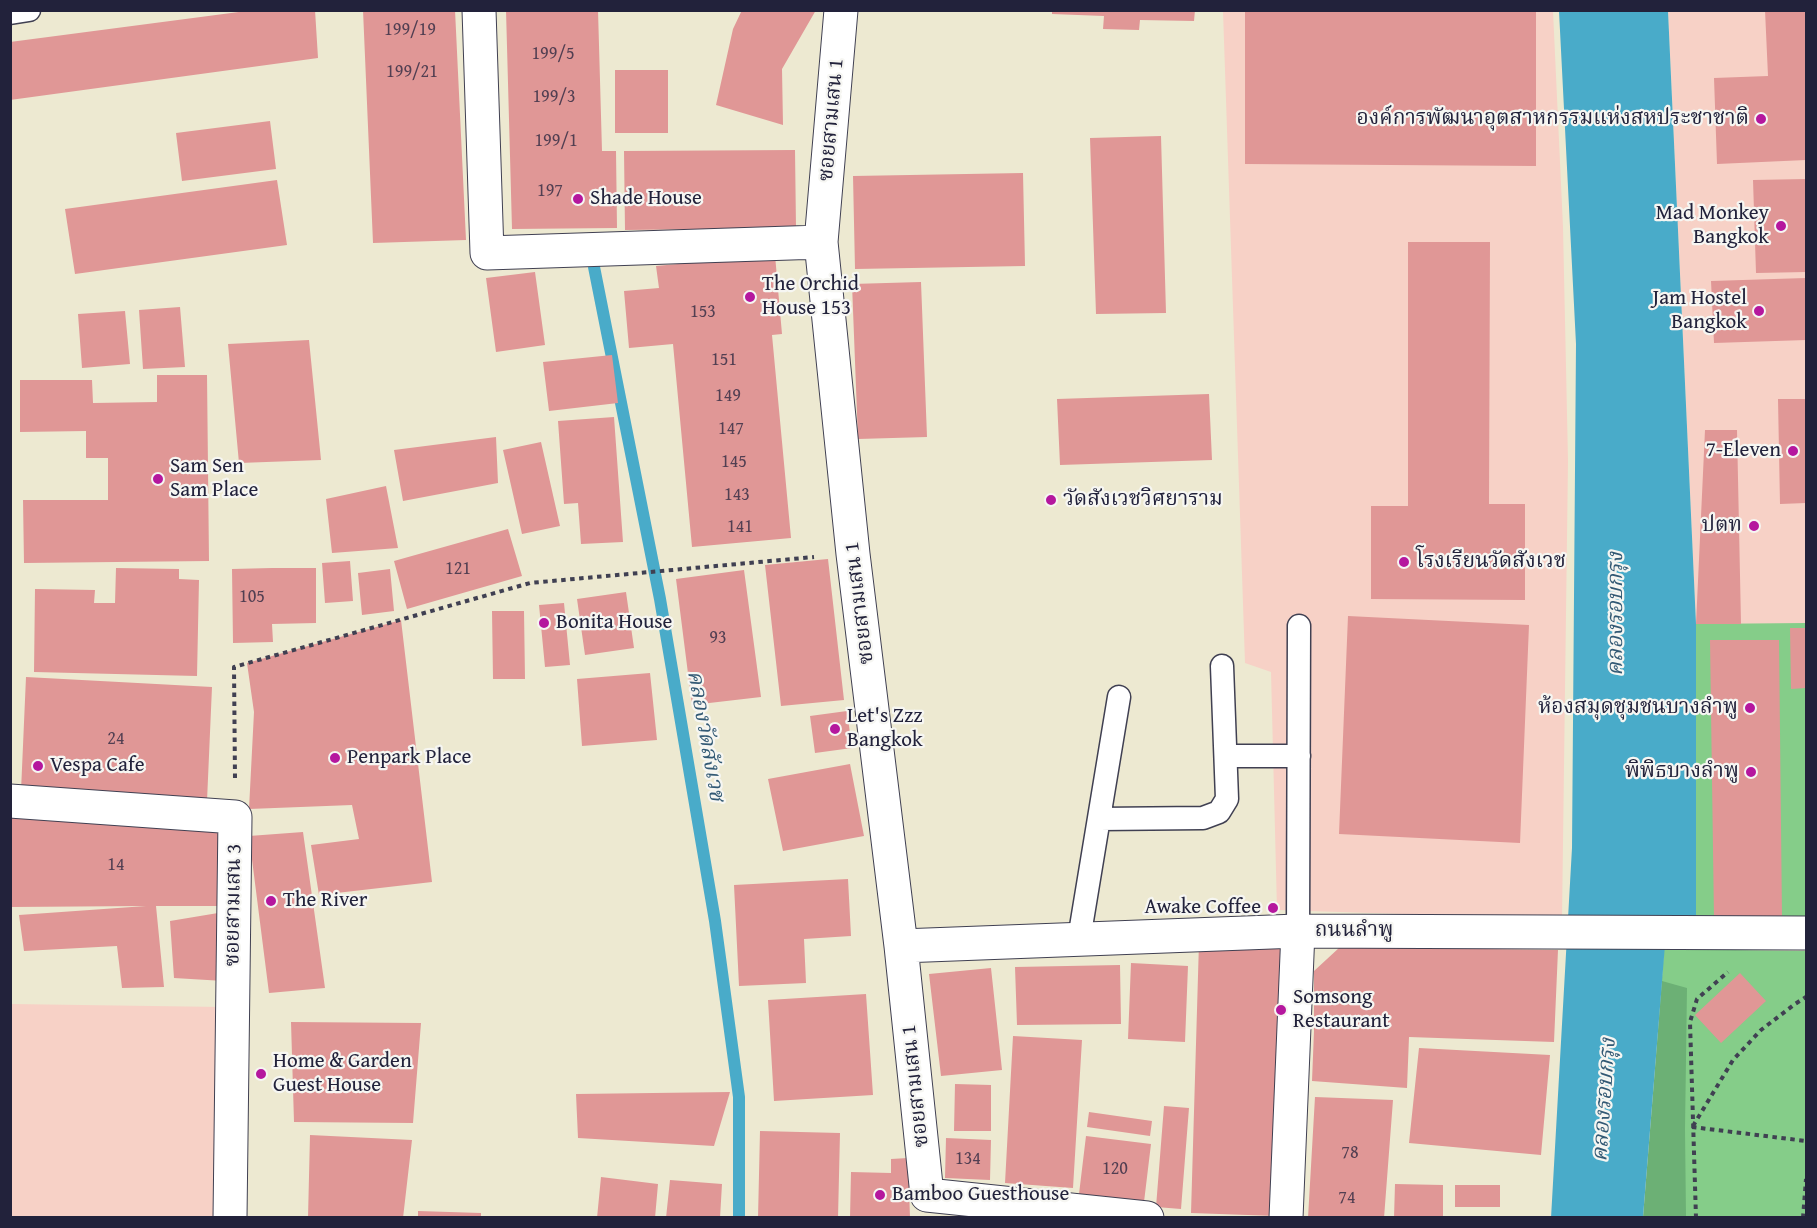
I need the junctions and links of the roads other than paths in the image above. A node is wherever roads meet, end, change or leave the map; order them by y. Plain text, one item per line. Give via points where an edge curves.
1 (29, 10) edge
2 (479, 10) edge
3 (842, 10) edge
4 (10, 13) edge
5 (821, 242) junction
6 (1299, 626) dead end
7 (1222, 666) dead end
8 (1119, 697) dead end
9 (1227, 756) junction
10 (1299, 756) junction
11 (10, 801) edge
12 (1099, 819) junction
13 (1298, 931) junction
14 (1806, 933) edge
15 (1079, 939) junction
16 (901, 946) junction
17 (230, 1218) edge
18 (1147, 1218) edge
19 (1286, 1218) edge

1 - 4 lane
2 - 5 street via 487,253
3 - 5 street, ซอยสามเสน 1
5 - 16 street, ซอยสามเสน 1 via 853,554
6 - 10 lane
7 - 9 lane
8 - 12 lane
9 - 10 lane
9 - 12 lane via 1227,799 1219,813 1203,818
10 - 13 lane
11 - 17 street, ซอยสามเสน 3 via 235,817
12 - 15 lane
13 - 14 street, ถนนลำพู
13 - 15 street, ถนนลำพู
13 - 19 street
15 - 16 street, ถนนลำพู
16 - 18 street, ซอยสามเสน 1 via 927,1195

